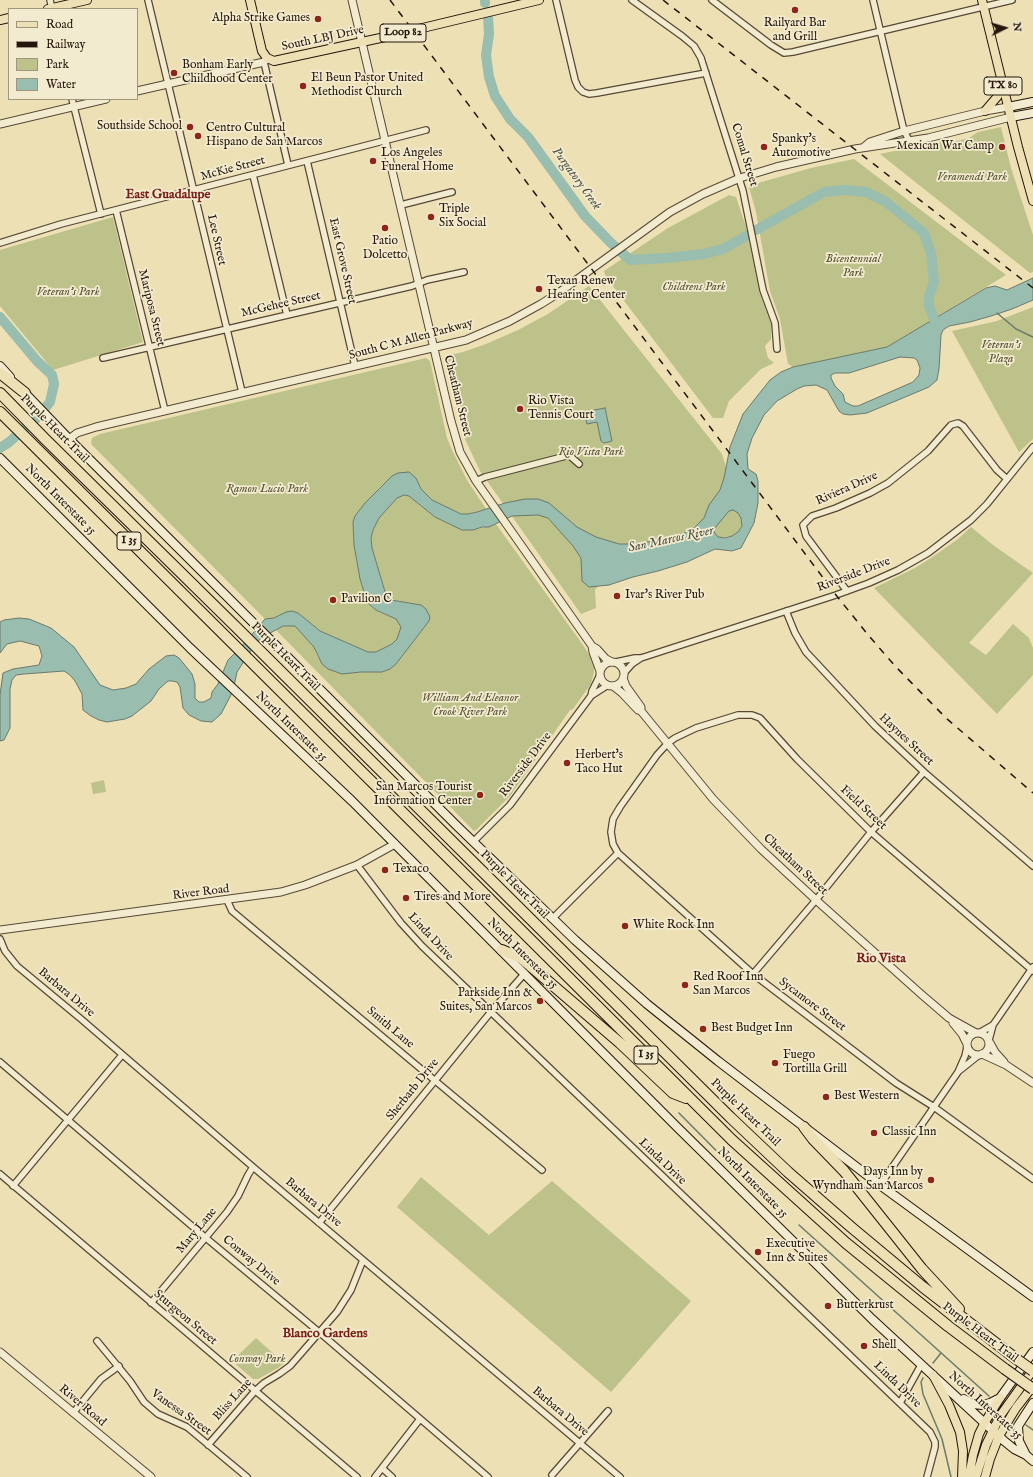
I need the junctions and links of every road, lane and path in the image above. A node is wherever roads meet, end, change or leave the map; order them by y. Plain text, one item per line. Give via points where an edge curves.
1 (86, 0) edge
2 (148, 0) edge
3 (250, 0) edge
4 (352, 0) edge
5 (539, 0) edge
6 (556, 0) edge
7 (632, 0) edge
8 (712, 0) edge
9 (873, 0) edge
10 (1012, 0) edge
11 (983, 4) edge
12 (50, 7) edge
13 (880, 31) junction
14 (362, 42) junction
15 (266, 60) junction
16 (706, 72) junction
17 (168, 84) junction
18 (1002, 84) junction
19 (138, 91) edge
20 (72, 100) edge
21 (102, 100) edge
22 (1033, 102) edge
23 (74, 107) junction
24 (1008, 107) junction
25 (985, 110) junction
26 (1033, 113) edge
27 (1011, 117) junction
28 (0, 124) edge
29 (426, 130) dead end
30 (904, 131) junction
31 (909, 140) junction
32 (386, 141) junction
33 (864, 147) junction
34 (306, 161) junction
35 (288, 165) junction
36 (253, 175) junction
37 (740, 178) junction
38 (193, 190) junction
39 (452, 192) dead end
40 (1033, 201) edge
41 (401, 205) junction
42 (116, 210) junction
43 (101, 214) junction
44 (0, 243) edge
45 (464, 272) dead end
46 (420, 284) junction
47 (340, 303) junction
48 (287, 315) junction
49 (226, 329) junction
50 (150, 347) junction
51 (434, 348) junction
52 (777, 349) dead end
53 (103, 358) dead end
54 (0, 366) edge
55 (355, 366) junction
56 (0, 373) edge
57 (242, 392) junction
58 (0, 393) edge
59 (26, 394) junction
60 (165, 411) junction
61 (3, 415) edge
62 (69, 439) junction
63 (1033, 446) edge
64 (0, 458) edge
65 (579, 464) dead end
66 (1007, 479) junction
67 (476, 481) junction
68 (847, 591) junction
69 (786, 611) junction
70 (592, 646) junction
71 (641, 658) junction
72 (614, 662) junction
73 (600, 673) junction
74 (624, 676) junction
75 (610, 686) junction
76 (591, 696) junction
77 (641, 711) junction
78 (668, 743) junction
79 (924, 772) junction
80 (871, 832) junction
81 (473, 842) junction
82 (395, 844) junction
83 (618, 853) junction
84 (357, 865) junction
85 (1033, 866) edge
86 (227, 900) junction
87 (816, 900) junction
88 (552, 919) junction
89 (0, 930) edge
90 (0, 939) edge
91 (502, 950) junction
92 (1032, 969) edge
93 (525, 973) junction
94 (753, 974) junction
95 (490, 1013) junction
96 (949, 1018) junction
97 (993, 1025) junction
98 (977, 1033) junction
99 (989, 1042) junction
100 (967, 1046) junction
101 (122, 1055) junction
102 (981, 1055) junction
103 (0, 1062) edge
104 (1006, 1064) junction
105 (958, 1072) junction
106 (435, 1080) junction
107 (1033, 1083) edge
108 (692, 1101) junction
109 (934, 1107) junction
110 (68, 1120) junction
111 (804, 1126) junction
112 (253, 1167) junction
113 (542, 1170) dead end
114 (0, 1174) edge
115 (1033, 1179) edge
116 (880, 1185) junction
117 (14, 1186) junction
118 (319, 1223) junction
119 (206, 1238) junction
120 (363, 1260) junction
121 (1033, 1297) edge
122 (151, 1303) junction
123 (979, 1331) junction
124 (319, 1332) junction
125 (97, 1341) dead end
126 (0, 1352) edge
127 (1033, 1352) edge
128 (921, 1365) junction
129 (119, 1366) junction
130 (1033, 1371) edge
131 (933, 1375) junction
132 (1033, 1386) edge
133 (1033, 1389) edge
134 (255, 1391) junction
135 (956, 1396) junction
136 (1000, 1398) junction
137 (900, 1403) junction
138 (1033, 1403) edge
139 (608, 1411) dead end
140 (73, 1413) junction
141 (420, 1419) junction
142 (985, 1422) junction
143 (996, 1432) junction
144 (580, 1443) junction
145 (208, 1445) junction
146 (1026, 1455) junction
147 (1033, 1461) edge
148 (382, 1468) junction
149 (552, 1475) dead end
150 (150, 1477) edge
151 (247, 1477) edge
152 (357, 1477) edge
153 (375, 1477) edge
154 (392, 1477) edge
155 (488, 1477) edge
156 (620, 1477) edge
157 (927, 1477) edge
158 (962, 1477) edge
159 (969, 1477) edge
160 (976, 1477) edge
161 (985, 1477) edge

1 - 12 main road
2 - 17 street, Lee Street
3 - 15 main road
4 - 14 street, Cheatham Street
5 - 14 main road, South LBJ Drive / Loop 82
6 - 16 street via 575,80 583,92 597,93
7 - 16 street, Comal Street via 694,46 702,58
8 - 13 street via 771,46 784,53
9 - 13 street
10 - 11 street
11 - 13 street
11 - 18 main road, TX 80
13 - 30 street
14 - 15 main road, South LBJ Drive / Loop 82 via 278,61
14 - 32 street, Cheatham Street
15 - 17 street, South LBJ Drive
15 - 35 street
16 - 37 street, Comal Street
17 - 19 street, South LBJ Drive
17 - 38 street, Lee Street
18 - 24 main road, TX 80
18 - 25 main road
20 - 23 street
21 - 23 street
22 - 24 main road
23 - 28 street
23 - 43 street
24 - 25 street, South C M Allen Parkway
24 - 27 main road, TX 80
25 - 30 street, South C M Allen Parkway
26 - 27 main road
27 - 31 street, South C M Allen Parkway via 928,138
27 - 40 main road, TX 80
29 - 32 street, McKie Street
30 - 31 street
30 - 33 street, South C M Allen Parkway via 870,142
31 - 33 street, South C M Allen Parkway
32 - 34 street, McKie Street
32 - 41 street, Cheatham Street
33 - 37 street, South C M Allen Parkway
34 - 35 street, McKie Street
34 - 47 street, East Grove Street
35 - 36 street, McKie Street
36 - 38 street, McKie Street
36 - 48 street
37 - 51 street, South C M Allen Parkway via 702,194 670,212 557,294 524,314 466,340
37 - 52 street, Comal Street via 763,290 775,323
38 - 42 street, McKie Street
38 - 49 street, Lee Street
39 - 41 street
41 - 46 street, Cheatham Street
42 - 43 street, McKie Street
42 - 50 street, Mariposa Street
43 - 44 street, McKie Street
45 - 46 street, McGehee Street via 427,280
46 - 47 street, McGehee Street
46 - 51 street, Cheatham Street
47 - 48 street, McGehee Street
47 - 55 street, East Grove Street
48 - 49 street, McGehee Street
49 - 50 street, McGehee Street
49 - 57 street, Lee Street
50 - 53 street, McGehee Street
50 - 60 street, Mariposa Street
51 - 55 street, South C M Allen Parkway
51 - 67 street, Cheatham Street via 455,437
54 - 59 main road
55 - 57 street, South C M Allen Parkway
56 - 59 highway
57 - 60 street, South C M Allen Parkway
58 - 123 highway, Purple Heart Trail / I 35 via 757,1143 851,1227
59 - 62 main road
60 - 62 street, South C M Allen Parkway via 81,431
61 - 108 highway, Purple Heart Trail / I 35
62 - 81 main road
63 - 66 street, Riverside Drive
64 - 82 main road, North Interstate 35 via 190,648
65 - 67 street via 570,456 566,456
66 - 68 street, Riverside Drive via 971,520 928,553 898,570
66 - 68 street, Riviera Drive via 958,423 951,425 928,451 888,483 836,508 812,516 803,525 806,536
67 - 70 street, Cheatham Street
68 - 69 street, Riverside Drive
69 - 71 street, Riverside Drive
69 - 79 street, Haynes Street via 795,633 813,659 875,726
70 - 72 street, Cheatham Street via 606,659
70 - 73 street, Cheatham Street
71 - 72 street, Riverside Drive
71 - 74 street, Riverside Drive via 632,664
72 - 73 street via 604,664
72 - 74 street via 622,667
73 - 75 street via 602,681
73 - 76 street, Riverside Drive
74 - 75 street via 619,684
74 - 77 street, Cheatham Street via 626,686 641,707
75 - 76 street, Riverside Drive
75 - 77 street, Cheatham Street via 622,693
76 - 81 street, Riverside Drive via 510,805
77 - 78 street, Cheatham Street
78 - 80 street, Field Street via 680,735 738,715 760,718 797,759
78 - 83 street, Sycamore Street via 613,819 611,832
78 - 87 street, Cheatham Street via 713,798 761,849
79 - 80 street
79 - 85 street, Haynes Street
80 - 87 street
80 - 92 street, Field Street
81 - 88 main road
82 - 84 street, River Road
82 - 91 main road, North Interstate 35
83 - 88 street
83 - 94 street, Sycamore Street
84 - 86 street, River Road via 281,892
84 - 95 street, Linda Drive via 422,946
86 - 89 street, River Road
86 - 106 street, Smith Lane via 232,911
87 - 94 street
87 - 96 street, Cheatham Street
88 - 111 main road via 647,1004
90 - 101 street, Barbara Drive via 5,951 17,966
91 - 93 main road, North Interstate 35
91 - 108 highway via 521,958 620,1043 673,1093
92 - 97 street
93 - 95 street, Sherbarb Drive
93 - 128 main road, North Interstate 35 via 677,1127
94 - 109 street, Sycamore Street via 896,1083
95 - 106 street, Sherbarb Drive
95 - 137 street, Linda Drive
96 - 98 street, Cheatham Street
96 - 100 street, Cheatham Street via 962,1034
97 - 98 street
97 - 99 street
98 - 99 street via 985,1035
98 - 100 street via 970,1036
99 - 102 street via 988,1050
99 - 104 street
100 - 102 street via 972,1053
100 - 105 street
101 - 110 street
101 - 112 street, Barbara Drive
102 - 104 street
102 - 105 street
103 - 110 street, Conway Drive
104 - 107 street
105 - 109 street
106 - 113 street, Smith Lane
106 - 118 street, Sherbarb Drive
108 - 133 highway, Purple Heart Trail / I 35, bridge via 846,1242 948,1326
109 - 115 street, Sycamore Street
109 - 116 street
110 - 117 street
110 - 119 street, Conway Drive
111 - 116 main road
111 - 123 highway via 844,1171 922,1269
112 - 118 street, Barbara Drive
112 - 119 street, Mary Lane via 235,1201
114 - 117 street, Sturgeon Street
116 - 121 main road
117 - 122 street, Sturgeon Street
118 - 120 street, Barbara Drive
119 - 122 street, Mary Lane
119 - 124 street, Conway Drive
120 - 124 street, Bliss Lane via 345,1302
120 - 144 street, Barbara Drive
122 - 134 street, Sturgeon Street
123 - 130 highway, Purple Heart Trail / I 35, bridge
124 - 134 street, Bliss Lane via 290,1366
124 - 141 street, Conway Drive
125 - 129 street, Vanessa Street
126 - 140 street, River Road
127 - 136 main road
128 - 131 main road, North Interstate 35
128 - 137 street
129 - 140 street via 101,1379
129 - 145 street, Vanessa Street via 144,1402 158,1414 187,1428
130 - 143 main road via 1000,1416
131 - 135 main road, North Interstate 35
131 - 158 main road via 960,1432 963,1451
132 - 143 main road
134 - 145 street, Bliss Lane
134 - 152 street, Sturgeon Street
135 - 136 main road via 982,1405
135 - 142 main road, North Interstate 35
136 - 142 main road
137 - 157 street, Linda Drive via 933,1436 935,1447
138 - 146 main road via 1018,1426 1019,1441
139 - 144 street
140 - 150 street, River Road
141 - 148 street
141 - 155 street, Conway Drive
142 - 143 main road, North Interstate 35
142 - 159 main road via 973,1455
143 - 146 main road, North Interstate 35 via 1014,1449
143 - 160 main road via 986,1445
143 - 161 main road
144 - 149 street
144 - 156 street, Barbara Drive
145 - 151 street, Vanessa Street
146 - 147 main road, North Interstate 35
148 - 153 street
148 - 154 street

